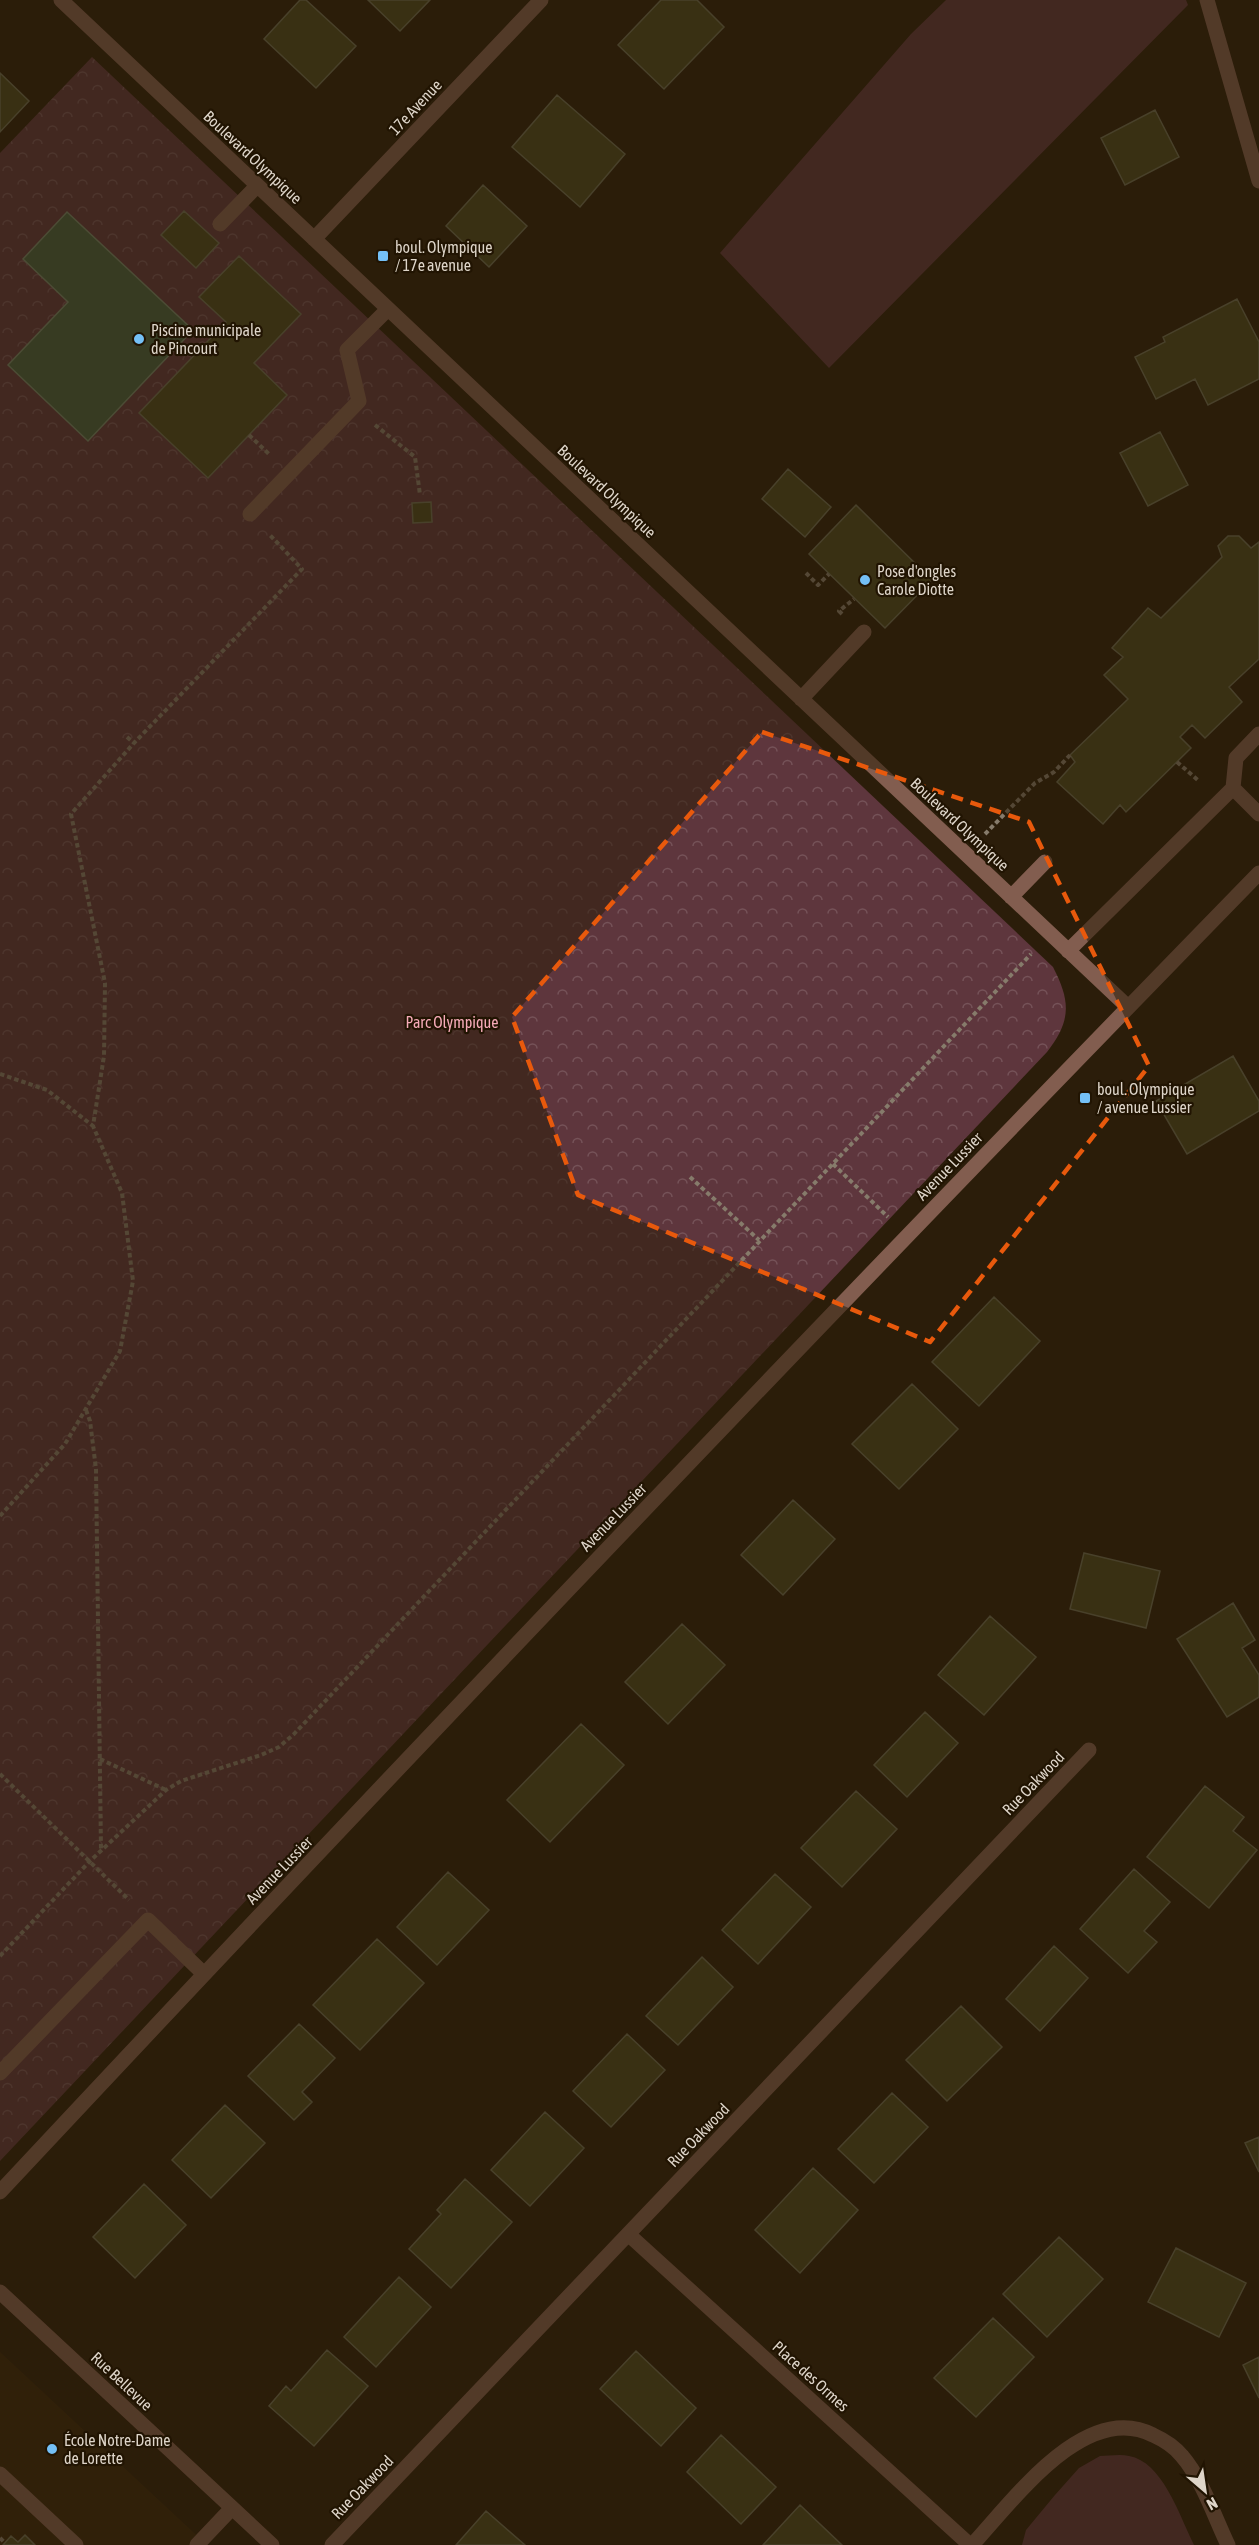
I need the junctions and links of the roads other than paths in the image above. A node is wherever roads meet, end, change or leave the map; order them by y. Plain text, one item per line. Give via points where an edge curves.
1 (61, 0) edge
2 (541, 0) edge
3 (1207, 0) edge
4 (1258, 176) edge
5 (257, 186) junction
6 (220, 224) dead end
7 (314, 239) junction
8 (388, 309) junction
9 (250, 514) dead end
10 (864, 632) dead end
11 (801, 699) junction
12 (1259, 734) edge
13 (1233, 788) junction
14 (1259, 814) edge
15 (1045, 862) dead end
16 (1259, 873) edge
17 (1011, 897) junction
18 (1068, 951) junction
19 (1128, 1007) junction
20 (1089, 1750) dead end
21 (204, 1974) junction
22 (0, 2073) edge
23 (0, 2192) edge
24 (628, 2234) junction
25 (0, 2292) edge
26 (0, 2474) edge
27 (232, 2508) junction
28 (76, 2545) edge
29 (196, 2545) edge
30 (272, 2545) edge
31 (332, 2545) edge
32 (971, 2545) edge
33 (1228, 2545) edge

1 - 5 street, Boulevard Olympique
2 - 7 street, 17e Avenue
3 - 4 street
5 - 6 street
5 - 7 street, Boulevard Olympique
7 - 8 street, Boulevard Olympique
8 - 9 street via 347,350 359,401
8 - 11 street, Boulevard Olympique
10 - 11 street
11 - 17 street, Boulevard Olympique
12 - 13 street via 1236,758
13 - 14 street
13 - 18 street
15 - 17 street
16 - 19 street, Avenue Lussier
17 - 18 street, Boulevard Olympique
18 - 19 street, Boulevard Olympique
19 - 21 street, Avenue Lussier
20 - 24 street, Rue Oakwood
21 - 22 street via 148,1920
21 - 23 street, Avenue Lussier
24 - 31 street, Rue Oakwood
24 - 32 street, Place des Ormes
25 - 27 street, Rue Bellevue
26 - 28 street
27 - 29 street
27 - 30 street, Rue Bellevue
32 - 33 street, Place des Ormes via 1043,2469 1075,2442 1097,2431 1121,2426 1144,2430 1166,2440 1183,2456

